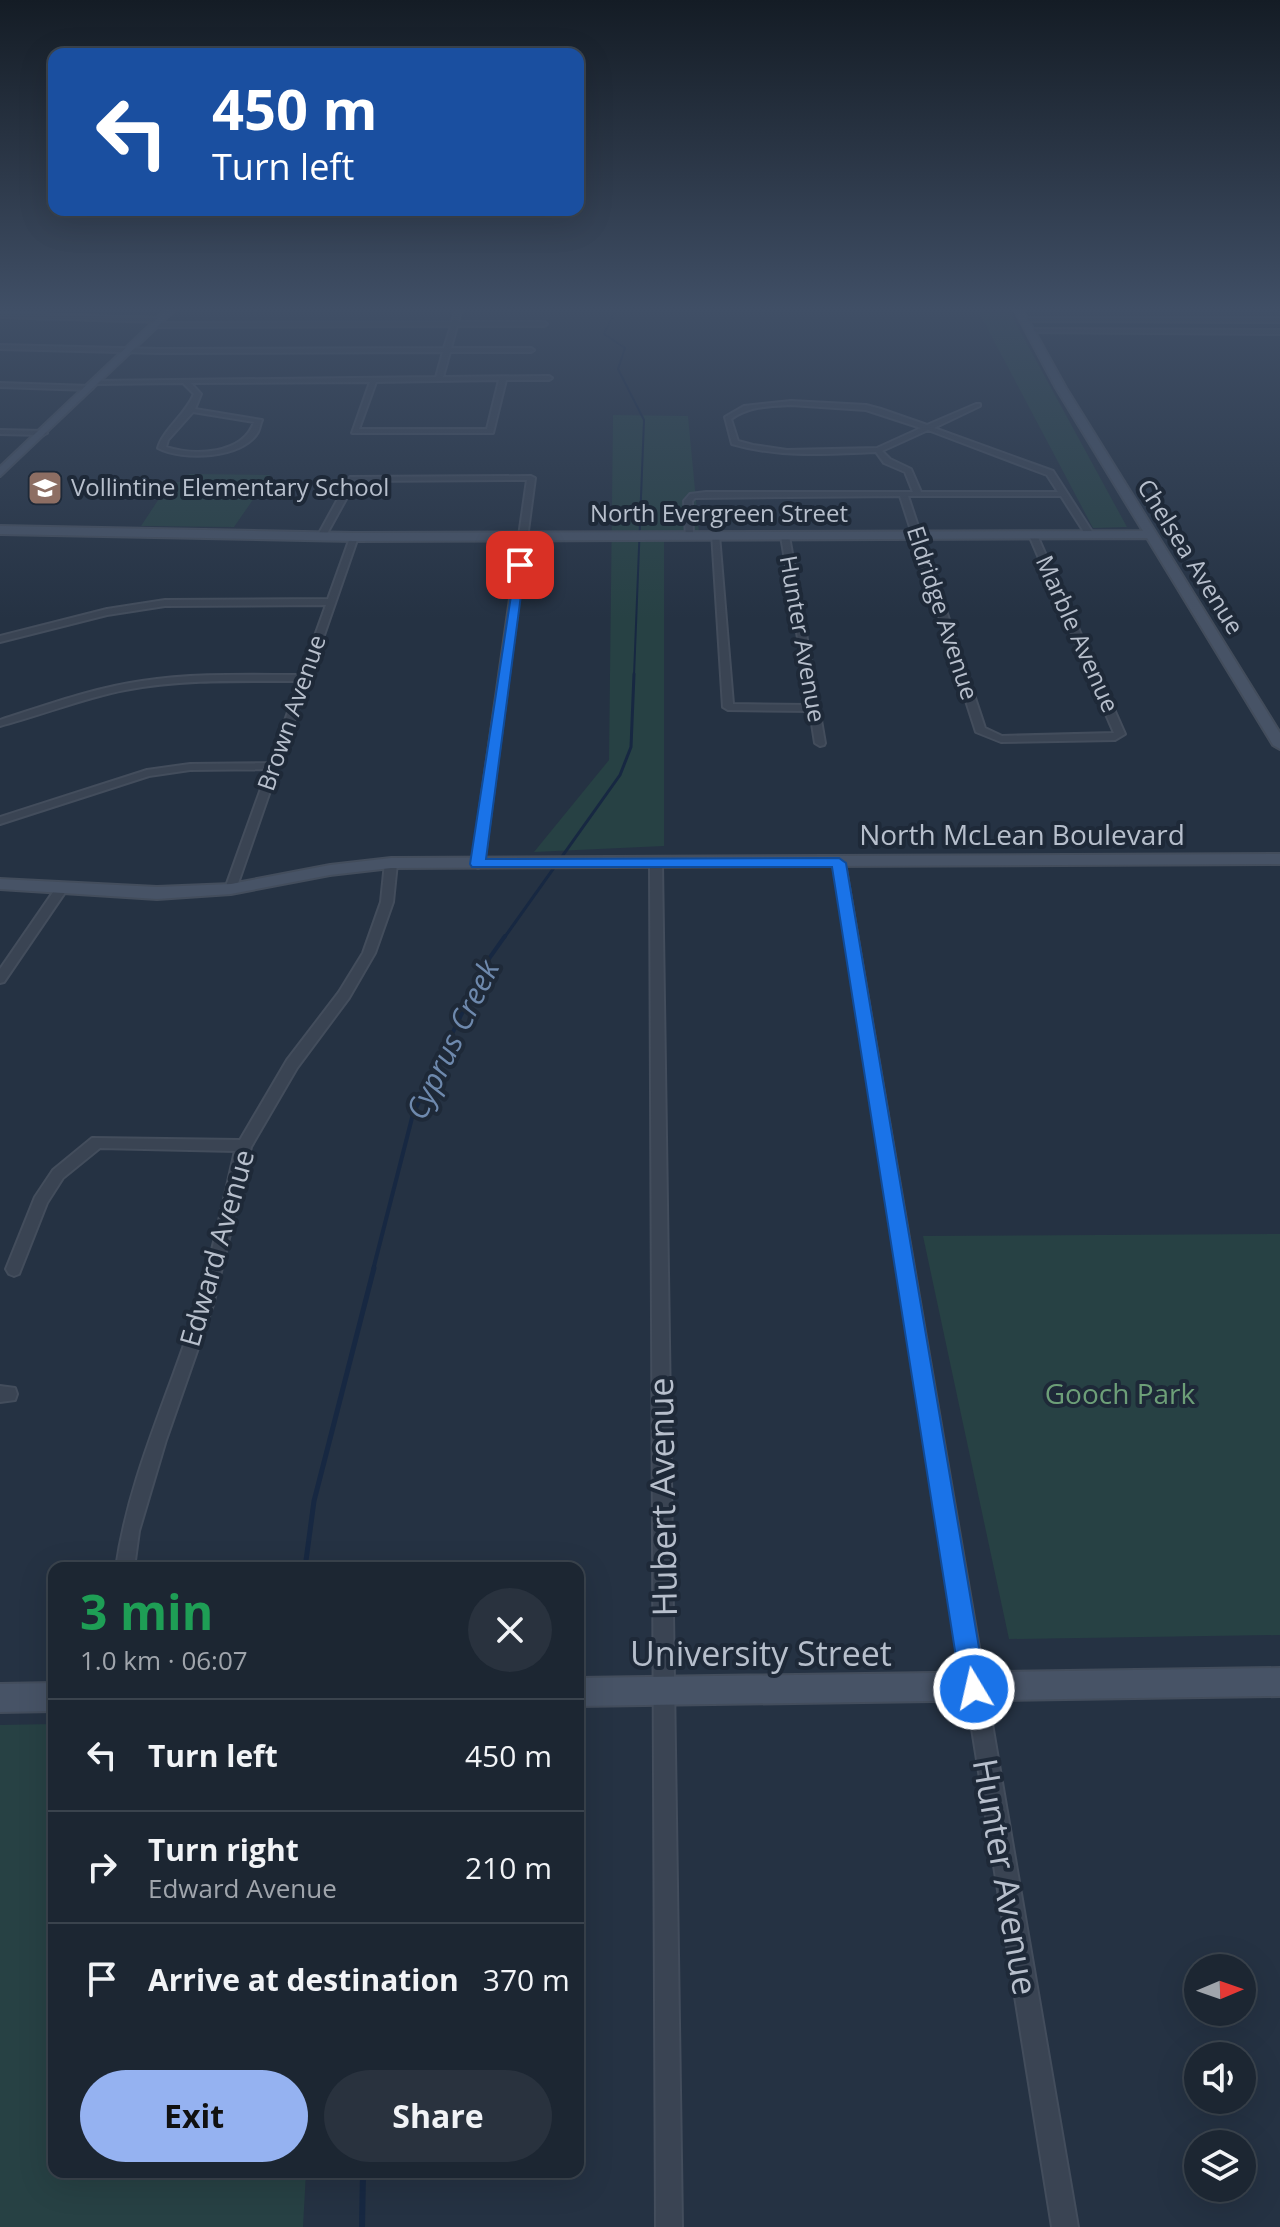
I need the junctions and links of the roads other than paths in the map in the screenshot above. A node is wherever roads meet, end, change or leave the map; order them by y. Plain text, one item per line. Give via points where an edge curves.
1 (66, 411) edge
2 (190, 411) edge
3 (197, 411) edge
4 (362, 411) edge
5 (495, 411) edge
6 (740, 411) edge
7 (876, 411) edge
8 (965, 411) edge
9 (1077, 411) edge
10 (929, 428) junction
11 (0, 432) edge
12 (43, 433) junction
13 (878, 450) junction
14 (0, 473) edge
15 (1064, 494) junction
16 (918, 495) junction
17 (904, 496) junction
18 (0, 530) edge
19 (1089, 533) junction
20 (1150, 534) junction
21 (689, 535) junction
22 (715, 535) junction
23 (1033, 535) junction
24 (524, 536) junction
25 (785, 536) junction
26 (915, 536) junction
27 (321, 537) junction
28 (354, 537) junction
29 (332, 602) junction
30 (0, 639) edge
31 (303, 678) junction
32 (814, 708) junction
33 (0, 723) edge
34 (980, 730) joint
35 (820, 743) dead end
36 (1280, 745) edge
37 (273, 766) junction
38 (0, 821) edge
39 (1280, 859) edge
40 (391, 863) junction
41 (839, 863) junction
42 (478, 864) junction
43 (656, 864) junction
44 (0, 884) edge
45 (62, 888) junction
46 (231, 889) junction
47 (0, 979) edge
48 (244, 1146) junction
49 (14, 1269) dead end
50 (126, 1562) edge
51 (1280, 1682) edge
52 (974, 1689) junction
53 (665, 1691) junction
54 (584, 1692) edge
55 (48, 1697) edge
56 (0, 1698) edge
57 (669, 2227) edge
58 (1065, 2227) edge

1 - 12 street
2 - 3 street via 162,448 233,450 257,428 258,420
4 - 5 street via 355,431 490,431
6 - 13 street, Marble Avenue via 727,418 735,442 754,449
7 - 10 street, Marble Avenue
8 - 10 street
9 - 20 street, Chelsea Avenue
10 - 13 street
10 - 15 street, Marble Avenue via 1050,473
11 - 12 street
12 - 14 street
13 - 16 street, Eldridge Avenue via 908,471
15 - 16 street
15 - 19 street, Marble Avenue
16 - 17 street
17 - 21 street via 693,496 688,501
17 - 26 street, Eldridge Avenue
18 - 27 street, North Evergreen Street
19 - 20 street, North Evergreen Street
19 - 23 street, North Evergreen Street
20 - 36 street, Chelsea Avenue
21 - 22 street, North Evergreen Street
21 - 24 street, North Evergreen Street
22 - 25 street, North Evergreen Street
22 - 32 street via 728,707
23 - 26 street, North Evergreen Street
23 - 34 street, Marble Avenue via 1120,734 1001,739
24 - 27 street via 531,478 353,479
24 - 28 street, North Evergreen Street
24 - 42 street
25 - 26 street, North Evergreen Street
25 - 32 street, Hunter Avenue
26 - 34 street, Eldridge Avenue
27 - 28 street, North Evergreen Street
28 - 29 street, Brown Avenue
29 - 30 street via 165,603
29 - 31 street, Brown Avenue
31 - 33 street via 194,677 141,684
31 - 37 street, Brown Avenue
32 - 35 street, Hunter Avenue
37 - 38 street via 147,773
37 - 46 street, Brown Avenue
39 - 41 street, North McLean Boulevard
40 - 42 street, North McLean Boulevard
40 - 46 street, North McLean Boulevard
40 - 48 street, Edward Avenue via 387,902 369,953 292,1064
41 - 43 street, North McLean Boulevard
41 - 52 street, Hunter Avenue
42 - 43 street, North McLean Boulevard
43 - 53 street, Hubert Avenue
44 - 45 street, North McLean Boulevard
45 - 46 street, North McLean Boulevard via 157,893
45 - 47 street
48 - 49 street via 97,1142 58,1174 40,1201
48 - 50 street, Edward Avenue via 205,1305 157,1440
51 - 52 street, University Street
52 - 53 street, University Street
52 - 58 street, Hunter Avenue
53 - 54 street, University Street
53 - 57 street, Hubert Avenue
55 - 56 street

